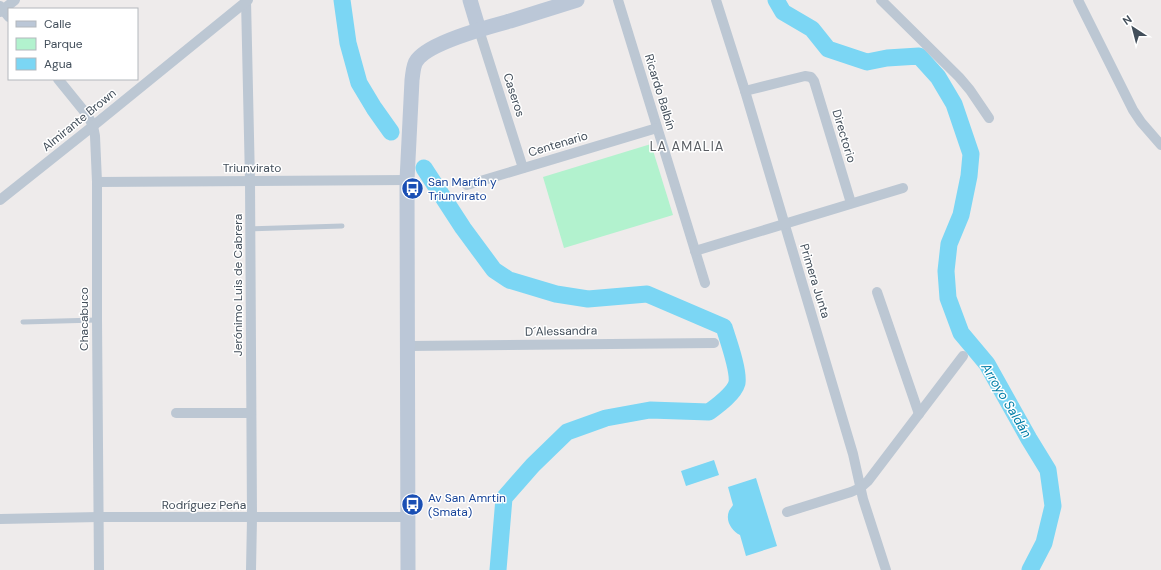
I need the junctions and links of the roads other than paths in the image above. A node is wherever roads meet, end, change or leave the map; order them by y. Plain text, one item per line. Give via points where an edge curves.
1 (15, 0) edge
2 (247, 0) edge
3 (470, 0) edge
4 (577, 0) edge
5 (618, 0) edge
6 (716, 0) edge
7 (881, 0) edge
8 (1078, 0) edge
9 (3, 11) edge
10 (479, 30) junction
11 (59, 80) edge
12 (745, 91) junction
13 (988, 118) dead end
14 (93, 126) junction
15 (657, 128) junction
16 (1156, 134) edge
17 (1161, 145) edge
18 (523, 168) junction
19 (407, 180) junction
20 (250, 181) junction
21 (97, 182) junction
22 (466, 185) dead end
23 (903, 188) dead end
24 (0, 200) edge
25 (851, 203) junction
26 (784, 224) junction
27 (342, 226) dead end
28 (250, 228) junction
29 (695, 251) junction
30 (705, 283) dead end
31 (877, 292) dead end
32 (97, 320) junction
33 (23, 322) dead end
34 (714, 342) dead end
35 (408, 346) junction
36 (962, 356) dead end
37 (176, 413) dead end
38 (251, 413) junction
39 (919, 414) junction
40 (860, 488) junction
41 (787, 512) dead end
42 (99, 517) junction
43 (408, 517) junction
44 (252, 518) junction
45 (0, 519) edge
46 (100, 570) edge
47 (251, 570) edge
48 (408, 570) edge
49 (886, 570) edge

1 - 9 street
2 - 14 street, Almirante Brown
2 - 20 street, Jerónimo Luis de Cabrera
3 - 10 main road
4 - 10 main road
5 - 15 street, Ricardo Balbín
6 - 12 street, Primera Junta
7 - 13 street via 959,77
8 - 16 street via 1133,110 1140,122
10 - 18 street, Caseros
10 - 19 main road via 436,46 422,54 414,66
11 - 14 street, Chacabuco
12 - 25 street, Directorio via 805,76 811,77
12 - 26 street, Primera Junta
14 - 21 street, Chacabuco
14 - 24 street, Almirante Brown
15 - 18 street, Centenario
15 - 29 street, Ricardo Balbín
16 - 17 street
18 - 22 street, Centenario
19 - 20 street, Triunvirato
19 - 35 main road
20 - 21 street, Triunvirato
20 - 28 street, Jerónimo Luis de Cabrera
21 - 32 street, Chacabuco
23 - 25 street
25 - 26 street
26 - 29 street
26 - 40 street, Primera Junta via 853,454
27 - 28 lane
28 - 38 street, Jerónimo Luis de Cabrera
29 - 30 street, Ricardo Balbín
31 - 39 street
32 - 33 lane
32 - 42 street, Chacabuco
34 - 35 street, D´Alessandra
35 - 43 main road
36 - 39 street
37 - 38 street
38 - 44 street, Jerónimo Luis de Cabrera
39 - 40 street
40 - 41 street
40 - 49 street, Primera Junta
42 - 44 street, Rodríguez Peña
42 - 45 street, Rodríguez Peña
42 - 46 street, Chacabuco
43 - 44 street, Rodríguez Peña
43 - 48 main road
44 - 47 street, Jerónimo Luis de Cabrera

